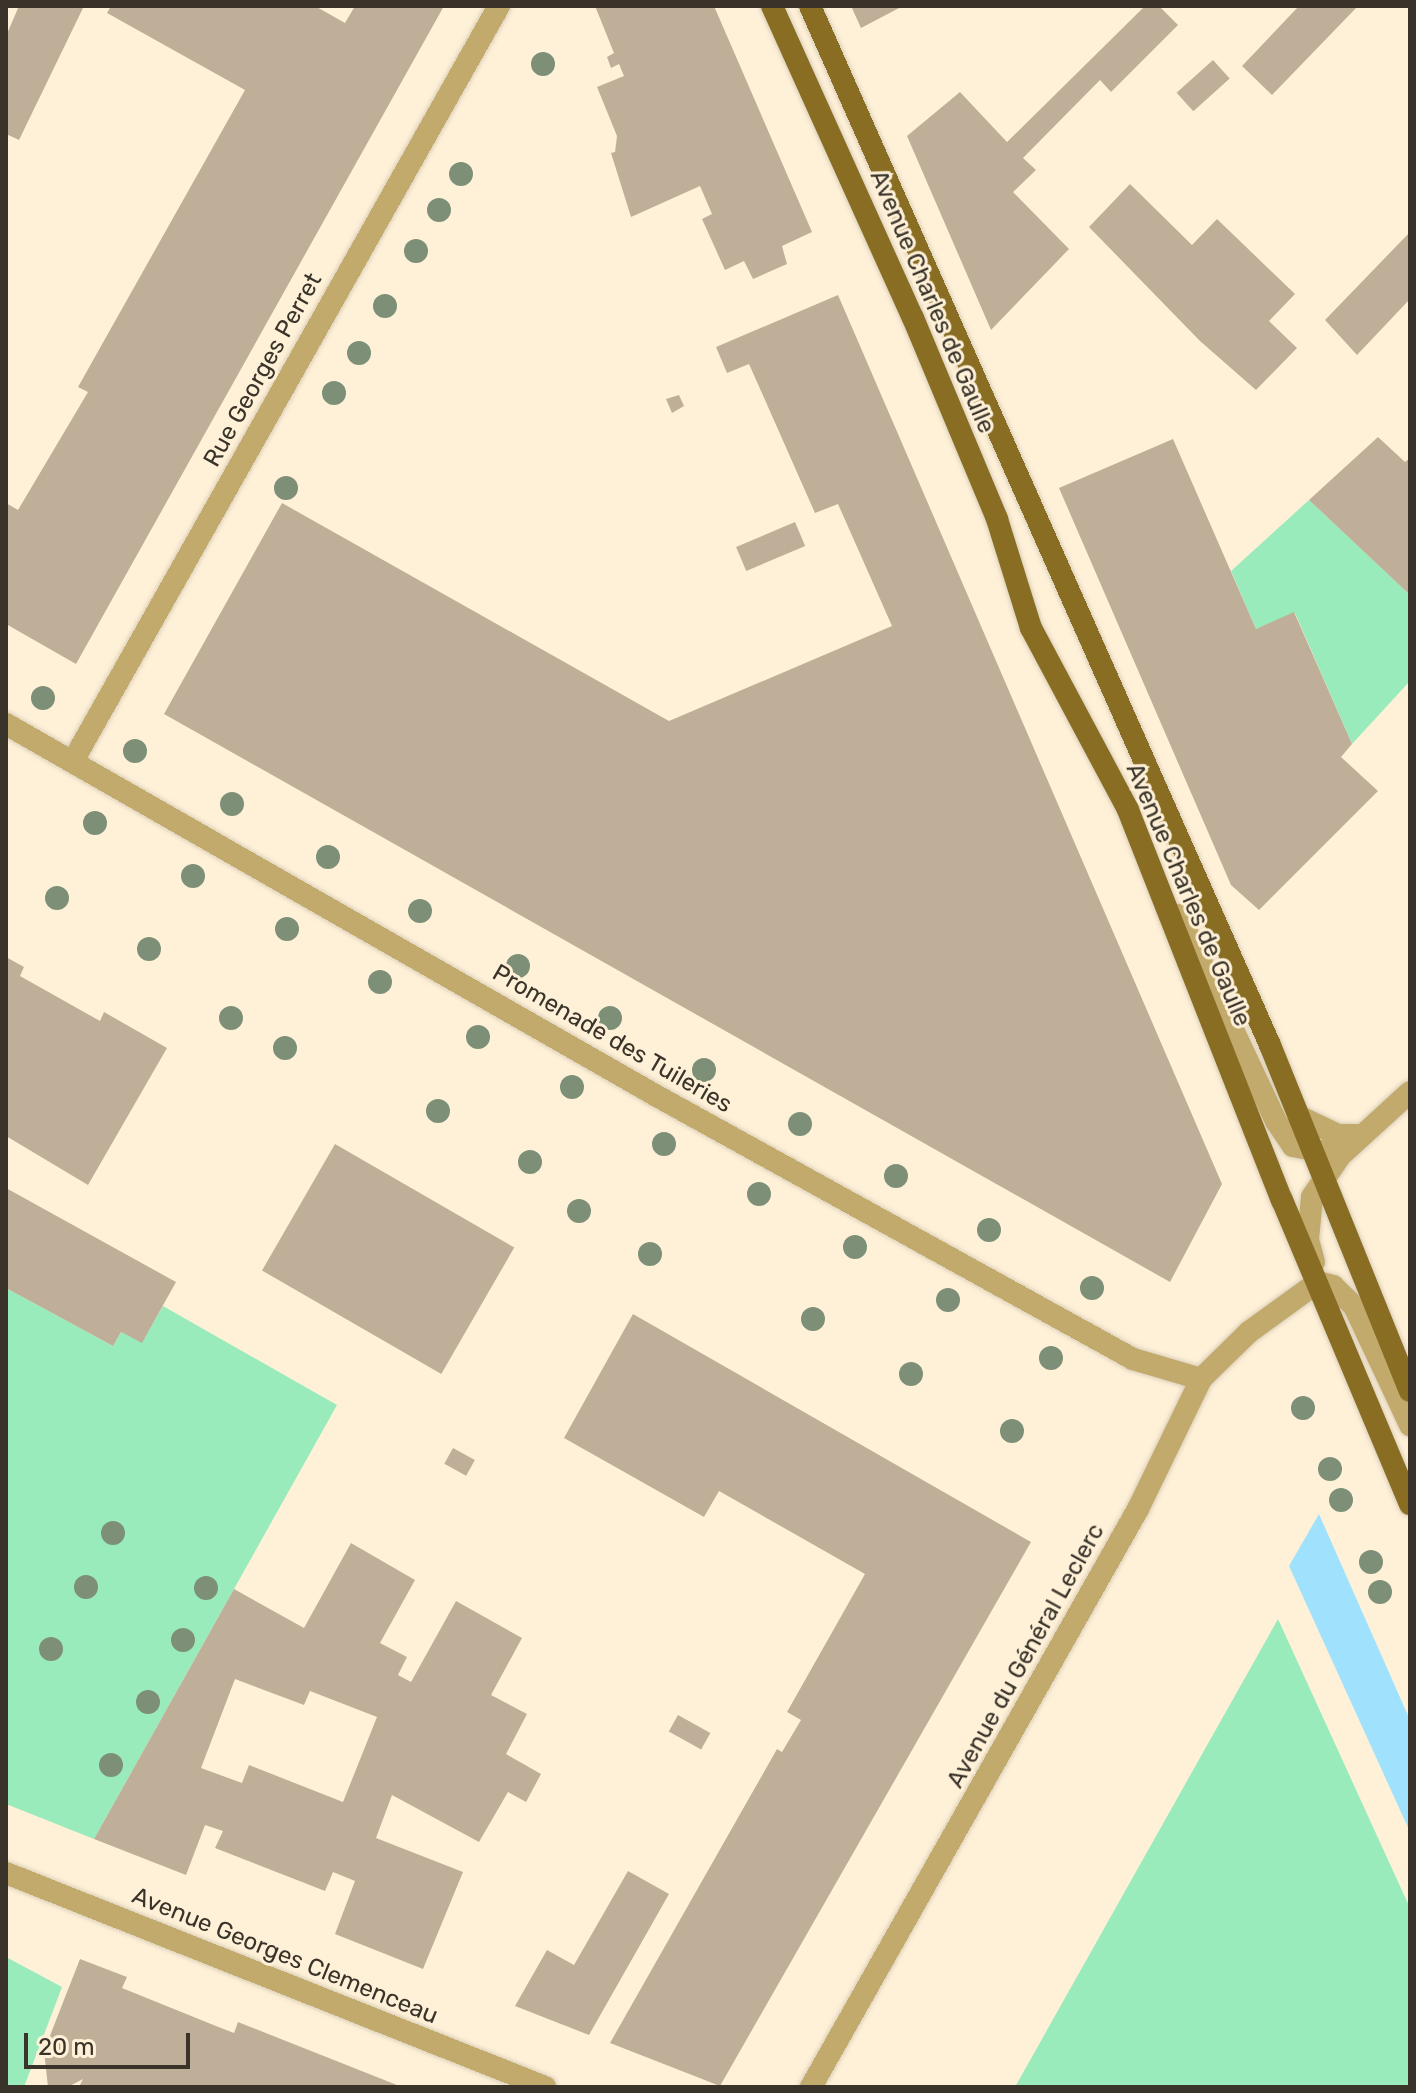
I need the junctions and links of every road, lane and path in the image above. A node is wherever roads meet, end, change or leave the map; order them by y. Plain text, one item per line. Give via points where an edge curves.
1 (499, 6) edge
2 (772, 6) edge
3 (810, 6) edge
4 (6, 724) edge
5 (73, 761) junction
6 (1128, 810) junction
7 (1410, 1092) edge
8 (1300, 1117) junction
9 (1361, 1135) junction
10 (1314, 1150) junction
11 (1325, 1178) junction
12 (1318, 1282) junction
13 (1201, 1379) junction
14 (1410, 1391) edge
15 (1410, 1425) edge
16 (1410, 1504) edge
17 (6, 1873) edge
18 (545, 2087) edge
19 (811, 2087) edge

1 - 5 street, Rue Georges Perret
2 - 6 main road, Avenue Charles de Gaulle via 997,519 1031,628
3 - 8 main road, Avenue Charles de Gaulle
4 - 5 street, Promenade des Tuileries
5 - 13 street, Promenade des Tuileries via 655,1095 1119,1351 1147,1366
6 - 10 street via 1276,1121 1293,1146
6 - 12 main road, Avenue Charles de Gaulle
7 - 9 street
8 - 9 street via 1338,1135
8 - 10 main road, Avenue Charles de Gaulle
9 - 10 street via 1323,1152
9 - 11 street
10 - 11 main road, Avenue Charles de Gaulle
11 - 12 street via 1312,1197 1308,1239
11 - 14 main road, Avenue Charles de Gaulle
12 - 13 street, Avenue du Général Leclerc via 1249,1332
12 - 15 street via 1333,1286 1354,1306
12 - 16 main road, Avenue Charles de Gaulle
13 - 19 street, Avenue du Général Leclerc via 1138,1509
17 - 18 street, Avenue Georges Clemenceau

